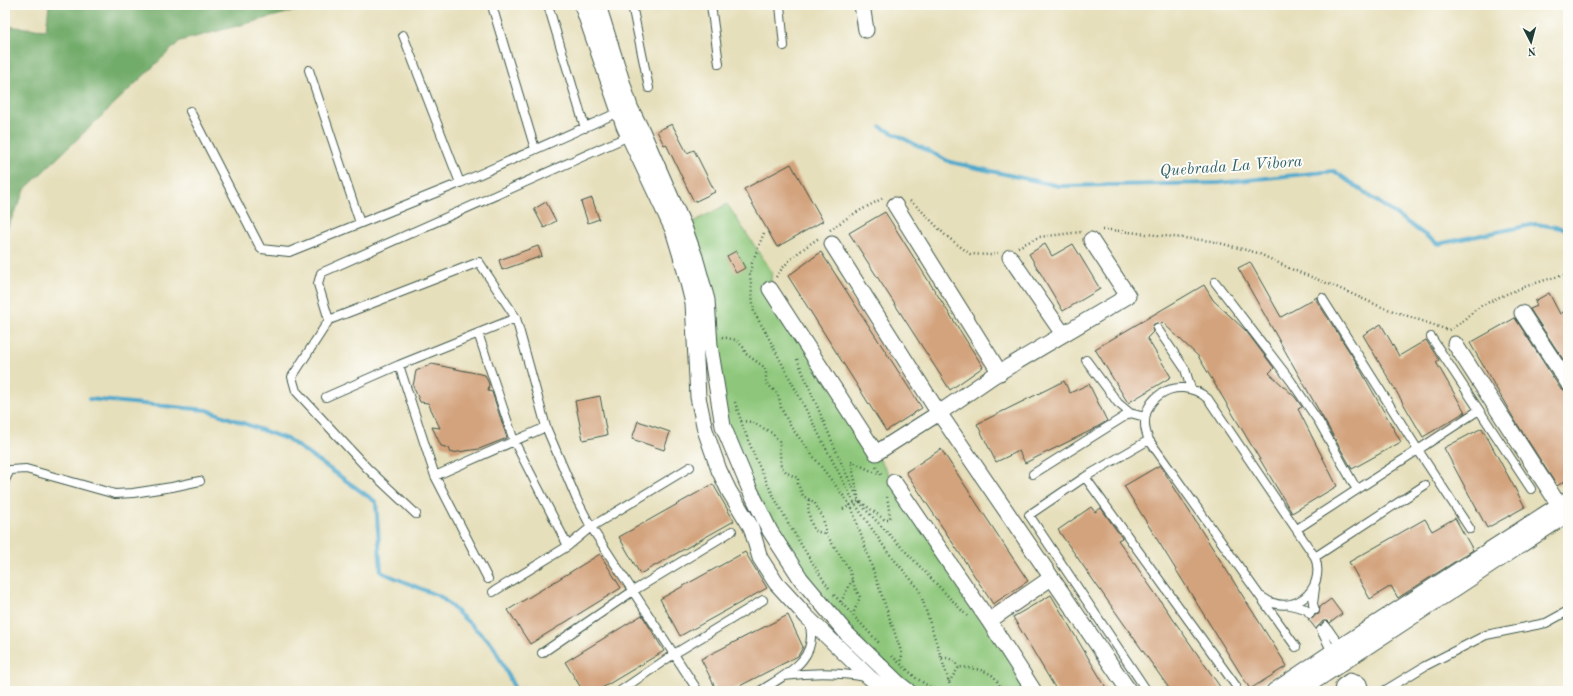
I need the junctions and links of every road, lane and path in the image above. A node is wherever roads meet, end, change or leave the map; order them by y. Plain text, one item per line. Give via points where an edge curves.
1 (548, 5) edge
2 (582, 5) edge
3 (598, 5) edge
4 (632, 5) edge
5 (712, 5) edge
6 (780, 5) edge
7 (862, 5) edge
8 (493, 9) dead end
9 (866, 30) dead end
10 (403, 35) dead end
11 (784, 46) dead end
12 (719, 64) dead end
13 (309, 70) dead end
14 (650, 88) dead end
15 (190, 111) dead end
16 (619, 112) junction
17 (585, 128) junction
18 (629, 136) junction
19 (535, 150) junction
20 (460, 183) junction
21 (896, 200) junction
22 (360, 223) junction
23 (764, 233) dead end
24 (1089, 234) junction
25 (826, 238) junction
26 (1009, 253) junction
27 (1568, 274) edge
28 (1215, 282) dead end
29 (770, 289) joint
30 (1322, 298) dead end
31 (1522, 313) dead end
32 (516, 318) junction
33 (329, 320) junction
34 (1157, 328) dead end
35 (478, 333) junction
36 (1063, 334) junction
37 (1431, 337) dead end
38 (719, 341) dead end
39 (1455, 344) dead end
40 (794, 352) dead end
41 (1086, 360) dead end
42 (398, 365) junction
43 (713, 371) junction
44 (1000, 373) junction
45 (696, 381) junction
46 (1568, 383) edge
47 (1191, 389) junction
48 (733, 396) dead end
49 (326, 397) dead end
50 (1479, 410) junction
51 (939, 413) junction
52 (1130, 413) junction
53 (1145, 416) junction
54 (741, 421) junction
55 (546, 427) junction
56 (1150, 440) junction
57 (514, 441) junction
58 (1418, 450) junction
59 (690, 467) dead end
60 (1033, 474) dead end
61 (435, 476) junction
62 (1085, 477) junction
63 (5, 480) edge
64 (200, 480) dead end
65 (888, 484) junction
66 (1425, 485) dead end
67 (1531, 489) dead end
68 (1357, 490) junction
69 (809, 500) junction
70 (859, 501) junction
71 (855, 504) junction
72 (851, 506) junction
73 (1565, 506) edge
74 (842, 510) dead end
75 (416, 514) dead end
76 (592, 528) junction
77 (1297, 529) junction
78 (1470, 529) dead end
79 (732, 531) dead end
80 (826, 534) junction
81 (773, 535) junction
82 (757, 545) junction
83 (568, 546) junction
84 (1315, 557) junction
85 (1051, 578) junction
86 (488, 579) dead end
87 (852, 580) junction
88 (1315, 584) junction
89 (633, 591) junction
90 (492, 592) dead end
91 (1262, 597) junction
92 (763, 600) dead end
93 (841, 602) junction
94 (1287, 605) junction
95 (1568, 611) edge
96 (853, 614) junction
97 (807, 618) junction
98 (989, 621) junction
99 (972, 622) dead end
100 (1323, 628) dead end
101 (882, 646) dead end
102 (1296, 647) dead end
103 (1336, 649) junction
104 (542, 653) dead end
105 (674, 654) junction
106 (891, 655) dead end
107 (942, 658) junction
108 (901, 664) junction
109 (959, 667) junction
110 (1335, 668) junction
111 (782, 677) junction
112 (869, 677) junction
113 (950, 682) junction
114 (1236, 686) dead end
115 (1344, 687) edge
116 (620, 691) edge
117 (698, 691) edge
118 (760, 691) edge
119 (886, 691) edge
120 (908, 691) edge
121 (936, 691) edge
122 (951, 691) edge
123 (1002, 691) edge
124 (1034, 691) edge
125 (1129, 691) edge
126 (1147, 691) edge
127 (1274, 691) edge
128 (1300, 691) edge
129 (1361, 691) edge
130 (1384, 691) edge

1 - 17 lane
2 - 16 street
3 - 43 street via 630,107 695,257 707,300
4 - 14 lane
5 - 12 lane
6 - 11 lane
7 - 9 street
8 - 19 lane
10 - 20 lane
13 - 22 lane
15 - 22 lane via 261,249 289,252
16 - 17 lane
16 - 18 street
17 - 19 lane
18 - 33 lane via 321,273 318,284
18 - 45 street via 673,230 683,263 693,303
19 - 20 lane
20 - 22 lane
21 - 25 path via 850,216
21 - 26 path via 920,208 945,235 970,254
21 - 44 street
23 - 71 path via 750,275 754,314
24 - 26 path via 1039,237
24 - 27 path via 1110,230 1211,241 1258,252 1291,269 1379,306 1448,330 1479,307 1541,280
24 - 36 street via 1128,296
25 - 29 path via 797,253 782,268
25 - 51 street
26 - 36 street
28 - 68 lane via 1294,386
29 - 51 street via 876,453
30 - 58 lane
31 - 46 street
32 - 33 lane via 479,262
32 - 35 lane
32 - 55 lane
33 - 75 lane via 292,377 296,391 367,468
34 - 47 lane via 1185,369
35 - 42 lane
35 - 57 lane
36 - 44 street
37 - 50 lane
38 - 72 path via 719,336 736,340 746,354 764,367 766,383 777,393 785,418
39 - 73 street
40 - 70 path
41 - 52 lane via 1118,403
42 - 49 lane
42 - 61 lane
43 - 45 street
43 - 81 street via 723,426 750,490
44 - 51 street
45 - 82 street via 712,450 729,490 751,527
47 - 53 lane via 1165,391 1154,399
47 - 77 lane via 1208,400
48 - 54 path
50 - 58 lane
50 - 67 lane
51 - 85 street
52 - 53 lane
52 - 60 lane
53 - 56 lane via 1146,432
54 - 69 path via 752,422 772,433 779,442 780,466 798,478 803,496
54 - 93 path via 772,494 805,552
55 - 57 lane
55 - 76 lane via 577,500
56 - 62 lane
56 - 91 lane
57 - 61 lane
57 - 83 lane
58 - 68 lane
58 - 78 lane
59 - 76 lane
61 - 86 lane
62 - 114 lane
62 - 126 lane via 1029,515
63 - 64 lane via 10,470 26,470 115,494 172,487
65 - 70 path via 888,520
65 - 70 path via 851,461
65 - 98 street
66 - 84 lane
68 - 77 lane
69 - 80 path via 814,502 823,518
69 - 80 path via 811,526 815,531
70 - 71 path
70 - 99 path
71 - 72 path
71 - 107 path via 887,551 919,589
72 - 74 path
72 - 108 path via 902,654
73 - 103 street
73 - 110 street
76 - 83 lane
76 - 89 lane
77 - 84 lane
79 - 89 lane
80 - 87 path via 849,569
81 - 82 street via 760,539
81 - 120 street via 801,579 844,631
82 - 97 street via 760,558 776,583
83 - 90 lane
84 - 88 lane via 1318,570
85 - 98 street
85 - 125 street
87 - 93 path
87 - 96 path via 860,597
88 - 94 lane via 1304,598
88 - 94 lane via 1313,612
89 - 104 lane
89 - 105 lane
91 - 94 lane via 1274,603
91 - 102 lane
92 - 105 lane
93 - 96 path
95 - 130 lane via 1546,623 1486,635 1425,666
96 - 101 path
97 - 111 lane via 811,629 811,642 807,654 800,664
97 - 112 street
98 - 124 street
100 - 103 lane
103 - 127 street
105 - 116 lane
105 - 117 lane
106 - 108 path
107 - 109 path via 948,657
107 - 113 path
108 - 121 path
109 - 113 path
109 - 123 path via 983,671 993,676
110 - 115 street
110 - 128 street
111 - 112 lane via 815,672
111 - 118 lane
112 - 119 street
113 - 122 path
115 - 129 street via 1355,681

